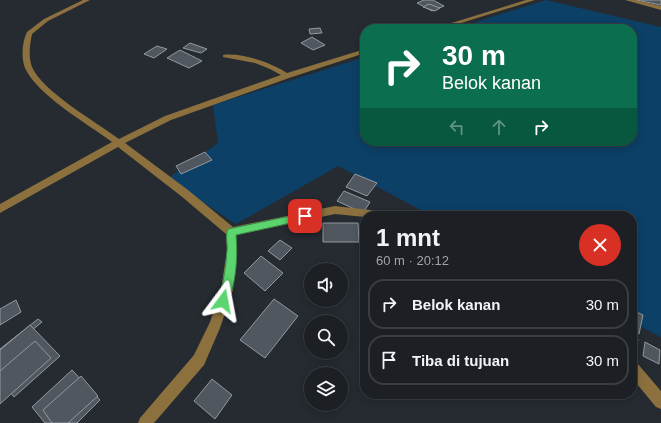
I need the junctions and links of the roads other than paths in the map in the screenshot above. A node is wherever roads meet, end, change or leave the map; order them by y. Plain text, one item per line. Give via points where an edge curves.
1 (87, 0) edge
2 (532, 0) edge
3 (628, 0) edge
4 (661, 8) edge
5 (452, 24) edge
6 (360, 53) edge
7 (225, 56) dead end
8 (286, 76) junction
9 (119, 142) junction
10 (0, 209) edge
11 (360, 213) edge
12 (231, 232) junction
13 (637, 374) edge
14 (661, 402) edge
15 (144, 423) edge

1 - 9 street via 46,20 29,33 25,53 30,70 42,86
2 - 5 street
3 - 4 street
6 - 8 street
7 - 8 street via 259,62 277,69
8 - 9 street via 168,118
9 - 10 street
9 - 12 street
11 - 12 street via 335,210
12 - 15 street via 232,250 227,290 216,324 199,360
13 - 14 street

